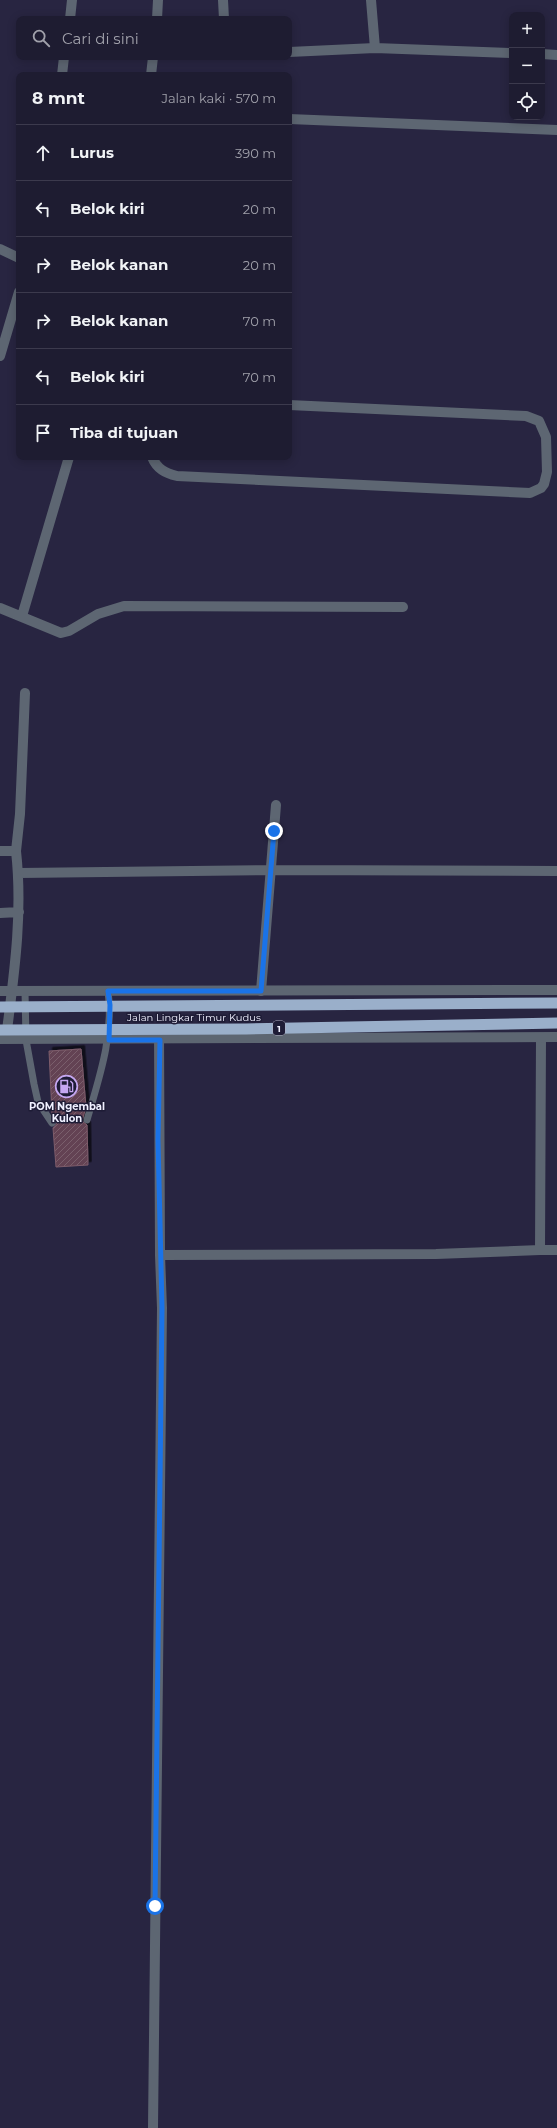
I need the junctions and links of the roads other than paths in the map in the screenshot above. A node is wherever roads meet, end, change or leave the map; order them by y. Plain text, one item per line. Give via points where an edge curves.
1 (72, 0) edge
2 (158, 0) edge
3 (223, 0) edge
4 (371, 0) edge
5 (70, 16) edge
6 (157, 16) edge
7 (224, 16) edge
8 (375, 48) junction
9 (292, 52) edge
10 (509, 53) edge
11 (545, 54) edge
12 (557, 55) edge
13 (64, 60) edge
14 (153, 60) edge
15 (62, 72) edge
16 (151, 72) edge
17 (292, 119) edge
18 (557, 130) edge
19 (0, 249) edge
20 (16, 257) edge
21 (16, 302) edge
22 (0, 356) edge
23 (292, 405) edge
24 (68, 460) edge
25 (154, 460) edge
26 (403, 608) dead end
27 (3, 613) edge
28 (22, 616) junction
29 (25, 693) dead end
30 (276, 805) dead end
31 (0, 851) edge
32 (16, 851) junction
33 (271, 870) junction
34 (557, 871) edge
35 (18, 873) junction
36 (19, 912) junction
37 (0, 913) edge
38 (557, 990) edge
39 (0, 991) edge
40 (12, 991) junction
41 (25, 991) junction
42 (108, 991) junction
43 (261, 991) junction
44 (557, 1003) edge
45 (110, 1005) junction
46 (5, 1007) edge
47 (26, 1008) junction
48 (557, 1023) edge
49 (3, 1034) edge
50 (26, 1035) junction
51 (109, 1035) junction
52 (159, 1035) junction
53 (557, 1037) edge
54 (541, 1038) junction
55 (87, 1120) dead end
56 (52, 1123) dead end
57 (540, 1250) junction
58 (557, 1250) edge
59 (160, 1255) junction
60 (153, 2128) edge

1 - 5 street
2 - 6 street
3 - 7 street
4 - 8 street
8 - 9 street
8 - 10 street
11 - 12 street
13 - 15 street
14 - 16 street
17 - 18 street
19 - 20 street
21 - 22 street
23 - 25 street via 526,416 538,421 546,437 547,472 544,484 530,493 177,476 166,473
24 - 28 street
26 - 28 street via 124,606 98,614 69,631 61,632
27 - 28 street
29 - 32 street
30 - 33 street
31 - 32 street
32 - 35 street
33 - 34 street
33 - 35 street
33 - 43 street
35 - 36 street
36 - 37 street
36 - 40 street
38 - 43 street
39 - 40 street
40 - 41 street
40 - 46 street
41 - 42 street
41 - 47 lane
42 - 43 street
42 - 45 lane
44 - 45 highway, Jalan Lingkar Timur Kudus
45 - 47 highway, Jalan Lingkar Timur Kudus
45 - 51 lane
46 - 47 highway, Jalan Lingkar Timur Kudus
46 - 49 street
47 - 50 lane
48 - 52 highway, Jalan Lingkar Timur Kudus / 1
49 - 50 highway, Jalan Lingkar Timur Kudus / 1
50 - 51 highway, Jalan Lingkar Timur Kudus / 1
50 - 56 lane via 38,1102
51 - 52 highway, Jalan Lingkar Timur Kudus / 1
51 - 55 lane
52 - 54 street
52 - 59 street
53 - 54 street
54 - 57 street
57 - 58 street
57 - 59 street via 436,1254
59 - 60 street via 162,1308

